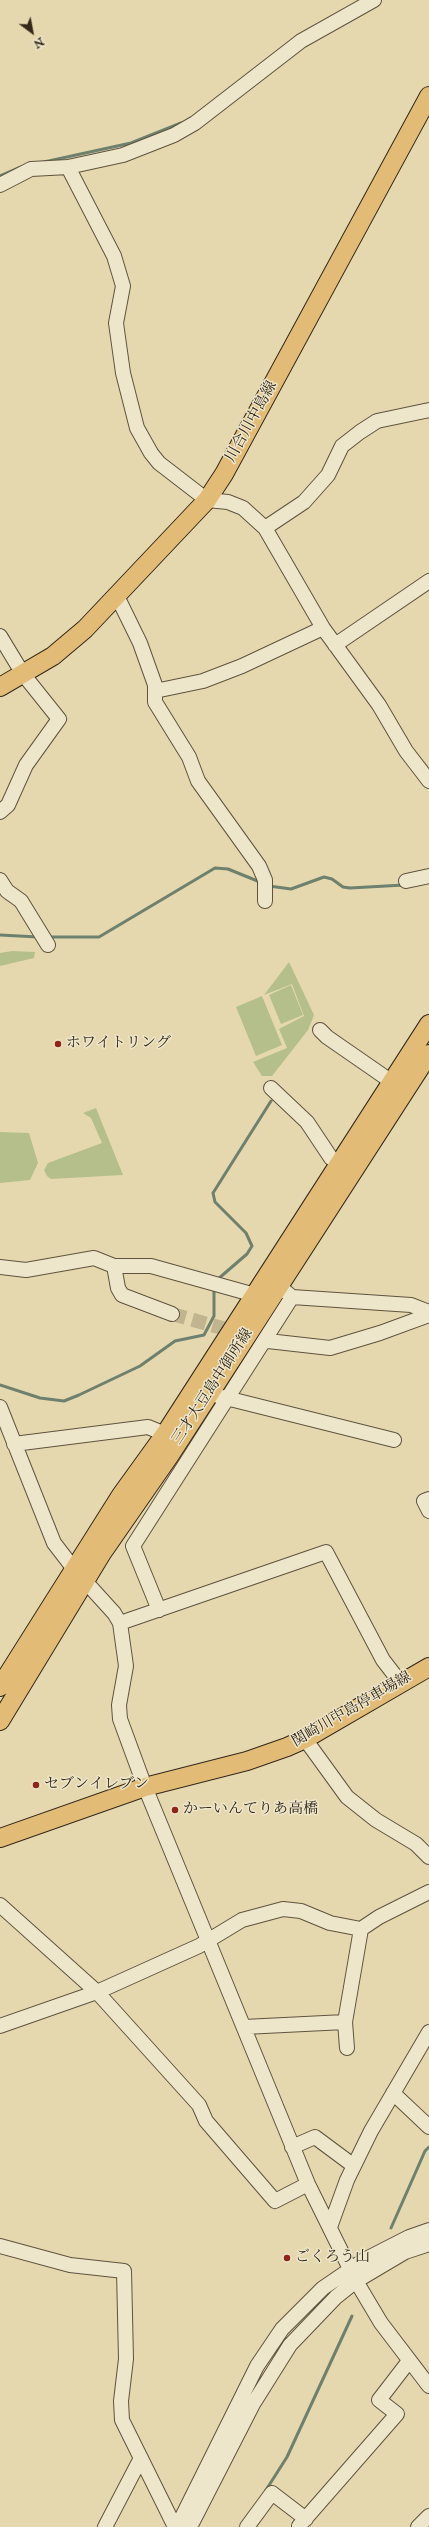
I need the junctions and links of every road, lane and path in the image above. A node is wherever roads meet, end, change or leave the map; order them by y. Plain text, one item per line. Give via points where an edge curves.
1 (374, 0) edge
2 (429, 96) edge
3 (68, 167) junction
4 (0, 186) edge
5 (429, 410) edge
6 (207, 500) junction
7 (264, 528) junction
8 (429, 582) edge
9 (117, 596) junction
10 (323, 628) junction
11 (0, 636) edge
12 (335, 645) junction
13 (23, 674) junction
14 (0, 687) edge
15 (155, 691) junction
16 (429, 781) edge
17 (0, 812) edge
18 (429, 876) edge
19 (0, 880) edge
20 (406, 880) dead end
21 (265, 890) dead end
22 (45, 941) dead end
23 (429, 1024) edge
24 (320, 1030) dead end
25 (429, 1054) edge
26 (392, 1082) junction
27 (271, 1088) dead end
28 (339, 1164) junction
29 (114, 1266) junction
30 (0, 1267) edge
31 (279, 1285) junction
32 (255, 1294) junction
33 (292, 1297) junction
34 (429, 1312) edge
35 (172, 1314) tunnel mouth
36 (429, 1315) edge
37 (268, 1341) dead end
38 (218, 1396) junction
39 (0, 1407) edge
40 (165, 1434) junction
41 (394, 1440) dead end
42 (14, 1444) junction
43 (429, 1499) edge
44 (429, 1511) edge
45 (79, 1575) junction
46 (159, 1610) junction
47 (120, 1624) junction
48 (429, 1667) edge
49 (400, 1682) junction
50 (0, 1687) edge
51 (0, 1721) edge
52 (305, 1739) junction
53 (145, 1787) junction
54 (0, 1838) edge
55 (429, 1857) edge
56 (429, 1892) edge
57 (0, 1905) edge
58 (361, 1929) junction
59 (209, 1940) junction
60 (97, 1992) junction
61 (345, 2022) junction
62 (0, 2026) edge
63 (244, 2027) junction
64 (429, 2032) edge
65 (347, 2048) dead end
66 (393, 2093) junction
67 (429, 2127) edge
68 (292, 2147) junction
69 (354, 2166) junction
70 (308, 2184) junction
71 (330, 2227) junction
72 (429, 2230) edge
73 (429, 2244) edge
74 (0, 2246) edge
75 (353, 2275) junction
76 (409, 2362) junction
77 (429, 2386) edge
78 (140, 2458) junction
79 (429, 2516) edge
80 (429, 2522) edge
81 (302, 2523) edge
82 (105, 2527) edge
83 (176, 2527) edge
84 (190, 2527) edge
85 (247, 2527) edge
86 (418, 2527) edge

1 - 3 street via 301,41 195,123 174,135 123,155
2 - 6 main road, 川合川中島線 via 227,468
3 - 4 street via 31,169
3 - 6 street via 108,239 123,286 116,323 123,373 137,428 159,462
5 - 7 street via 377,421 360,432 342,446 328,475 304,502
6 - 7 street via 228,502 243,508
6 - 9 main road, 川合川中島線
7 - 10 street
8 - 12 street
9 - 13 main road, 川合川中島線 via 85,629 53,656
9 - 15 street via 140,642
10 - 12 street
10 - 15 street via 242,666 202,681
11 - 13 street
12 - 16 street
13 - 14 main road, 川合川中島線
13 - 17 street via 59,719 26,765 8,805
15 - 21 street via 155,702 189,756 198,781 259,866
18 - 20 street
19 - 22 street via 7,892 21,901
23 - 26 main road, 三才大豆島中御所線
24 - 26 street
25 - 31 main road, 三才大豆島中御所線
26 - 28 main road, 三才大豆島中御所線
27 - 28 street via 307,1122 331,1158
28 - 32 main road, 三才大豆島中御所線
29 - 30 street via 94,1258 26,1270
29 - 32 street via 151,1266
29 - 35 street via 122,1295
31 - 33 street
31 - 38 main road, 三才大豆島中御所線
32 - 40 main road, 三才大豆島中御所線
33 - 34 street via 410,1305
33 - 38 street
36 - 37 street via 330,1348
38 - 41 street
38 - 45 main road, 三才大豆島中御所線
38 - 46 street via 133,1546
39 - 42 street
40 - 42 street via 148,1427
40 - 45 main road, 三才大豆島中御所線 via 121,1495
42 - 45 street via 54,1542
43 - 44 street via 424,1500
45 - 47 street via 114,1613
45 - 50 main road, 三才大豆島中御所線
45 - 51 main road, 三才大豆島中御所線
46 - 47 street
46 - 49 street via 326,1552 383,1660
47 - 53 street via 126,1666 119,1704 120,1719
48 - 49 main road, 関崎川中島停車場線
49 - 52 main road, 関崎川中島停車場線
52 - 53 main road, 関崎川中島停車場線 via 247,1762
52 - 55 street via 347,1797 376,1820 416,1844
53 - 54 main road, 関崎川中島停車場線
53 - 59 street
56 - 58 street
57 - 60 street
58 - 59 street via 330,1923 301,1910 283,1909 242,1920
58 - 61 street
59 - 60 street
59 - 63 street
60 - 62 street
60 - 70 street via 198,2106 206,2121 275,2201
61 - 63 street
61 - 65 street
63 - 68 street
64 - 66 street
66 - 67 street
66 - 69 street
68 - 69 street via 315,2137
68 - 70 street
69 - 71 street
70 - 71 street
71 - 75 street
72 - 75 street via 409,2237
73 - 75 street
74 - 78 street via 70,2265 124,2271 126,2359 121,2401 122,2420
75 - 76 street via 381,2323
75 - 83 street via 323,2288 301,2308 268,2347
75 - 84 street via 305,2327 276,2364
76 - 77 street
76 - 81 street via 379,2400 397,2414
78 - 82 street
78 - 83 street
79 - 86 street
80 - 86 street
81 - 85 street via 272,2493

